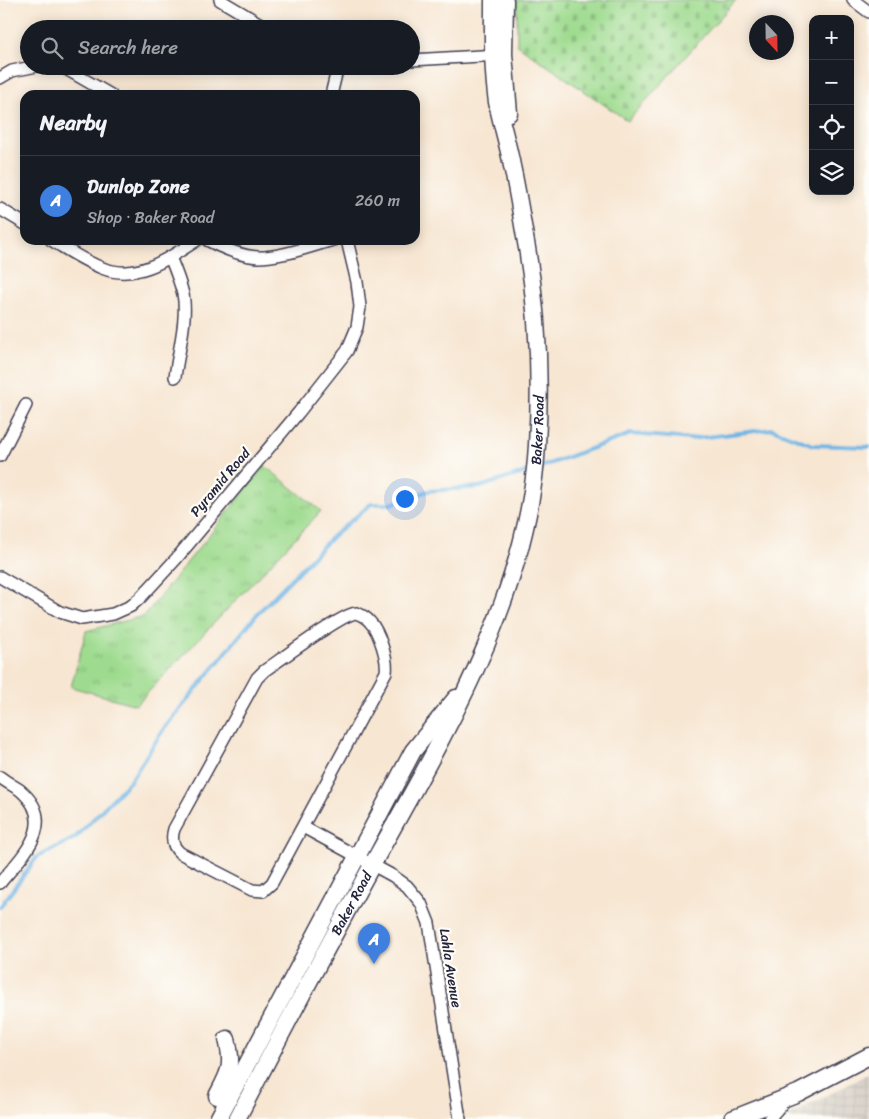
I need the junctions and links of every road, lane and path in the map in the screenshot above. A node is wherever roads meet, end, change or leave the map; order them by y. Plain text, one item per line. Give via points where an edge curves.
1 (220, 0) edge
2 (493, 0) edge
3 (505, 0) edge
4 (853, 0) edge
5 (869, 12) edge
6 (254, 20) edge
7 (498, 55) junction
8 (420, 59) edge
9 (20, 70) edge
10 (76, 75) edge
11 (336, 75) edge
12 (0, 78) edge
13 (102, 90) edge
14 (332, 90) edge
15 (0, 209) edge
16 (20, 221) edge
17 (60, 245) edge
18 (189, 245) edge
19 (218, 245) edge
20 (315, 245) edge
21 (348, 245) edge
22 (170, 257) junction
23 (175, 377) dead end
24 (26, 405) dead end
25 (0, 456) edge
26 (0, 577) edge
27 (467, 688) junction
28 (0, 777) edge
29 (303, 827) junction
30 (356, 857) junction
31 (372, 865) junction
32 (0, 883) edge
33 (227, 1039) dead end
34 (869, 1056) edge
35 (786, 1098) junction
36 (207, 1119) edge
37 (218, 1119) edge
38 (237, 1119) edge
39 (460, 1119) edge
40 (732, 1119) edge
41 (769, 1119) edge

1 - 6 street
2 - 7 main road, Baker Road
3 - 7 main road, Baker Road
4 - 5 street
7 - 8 street
7 - 27 main road, Baker Road via 511,125 512,164 535,308 537,446 524,535 494,623
9 - 12 street
10 - 13 street
11 - 14 street
15 - 16 street
17 - 22 street via 87,261 116,272 144,269
18 - 22 street
19 - 20 street via 258,256
21 - 26 street, Pyramid Road via 360,307 357,327 347,351 141,597 131,606 113,614 82,619 60,612
22 - 23 street via 184,301
24 - 25 street
27 - 30 main road, Baker Road via 413,751
27 - 31 main road, Baker Road via 422,778
28 - 32 street via 32,803 38,826 31,845
29 - 29 street via 272,883 258,892 180,853 172,839 174,829 257,678 336,623 356,614 367,619 376,630 385,657 386,672
29 - 30 street, Baker Road
30 - 31 street, Lahla Avenue
30 - 37 main road, Baker Road
31 - 38 main road, Baker Road
31 - 39 street, Lahla Avenue via 413,892 428,923
33 - 36 main road via 230,1069
34 - 35 main road
35 - 40 main road
35 - 41 street

